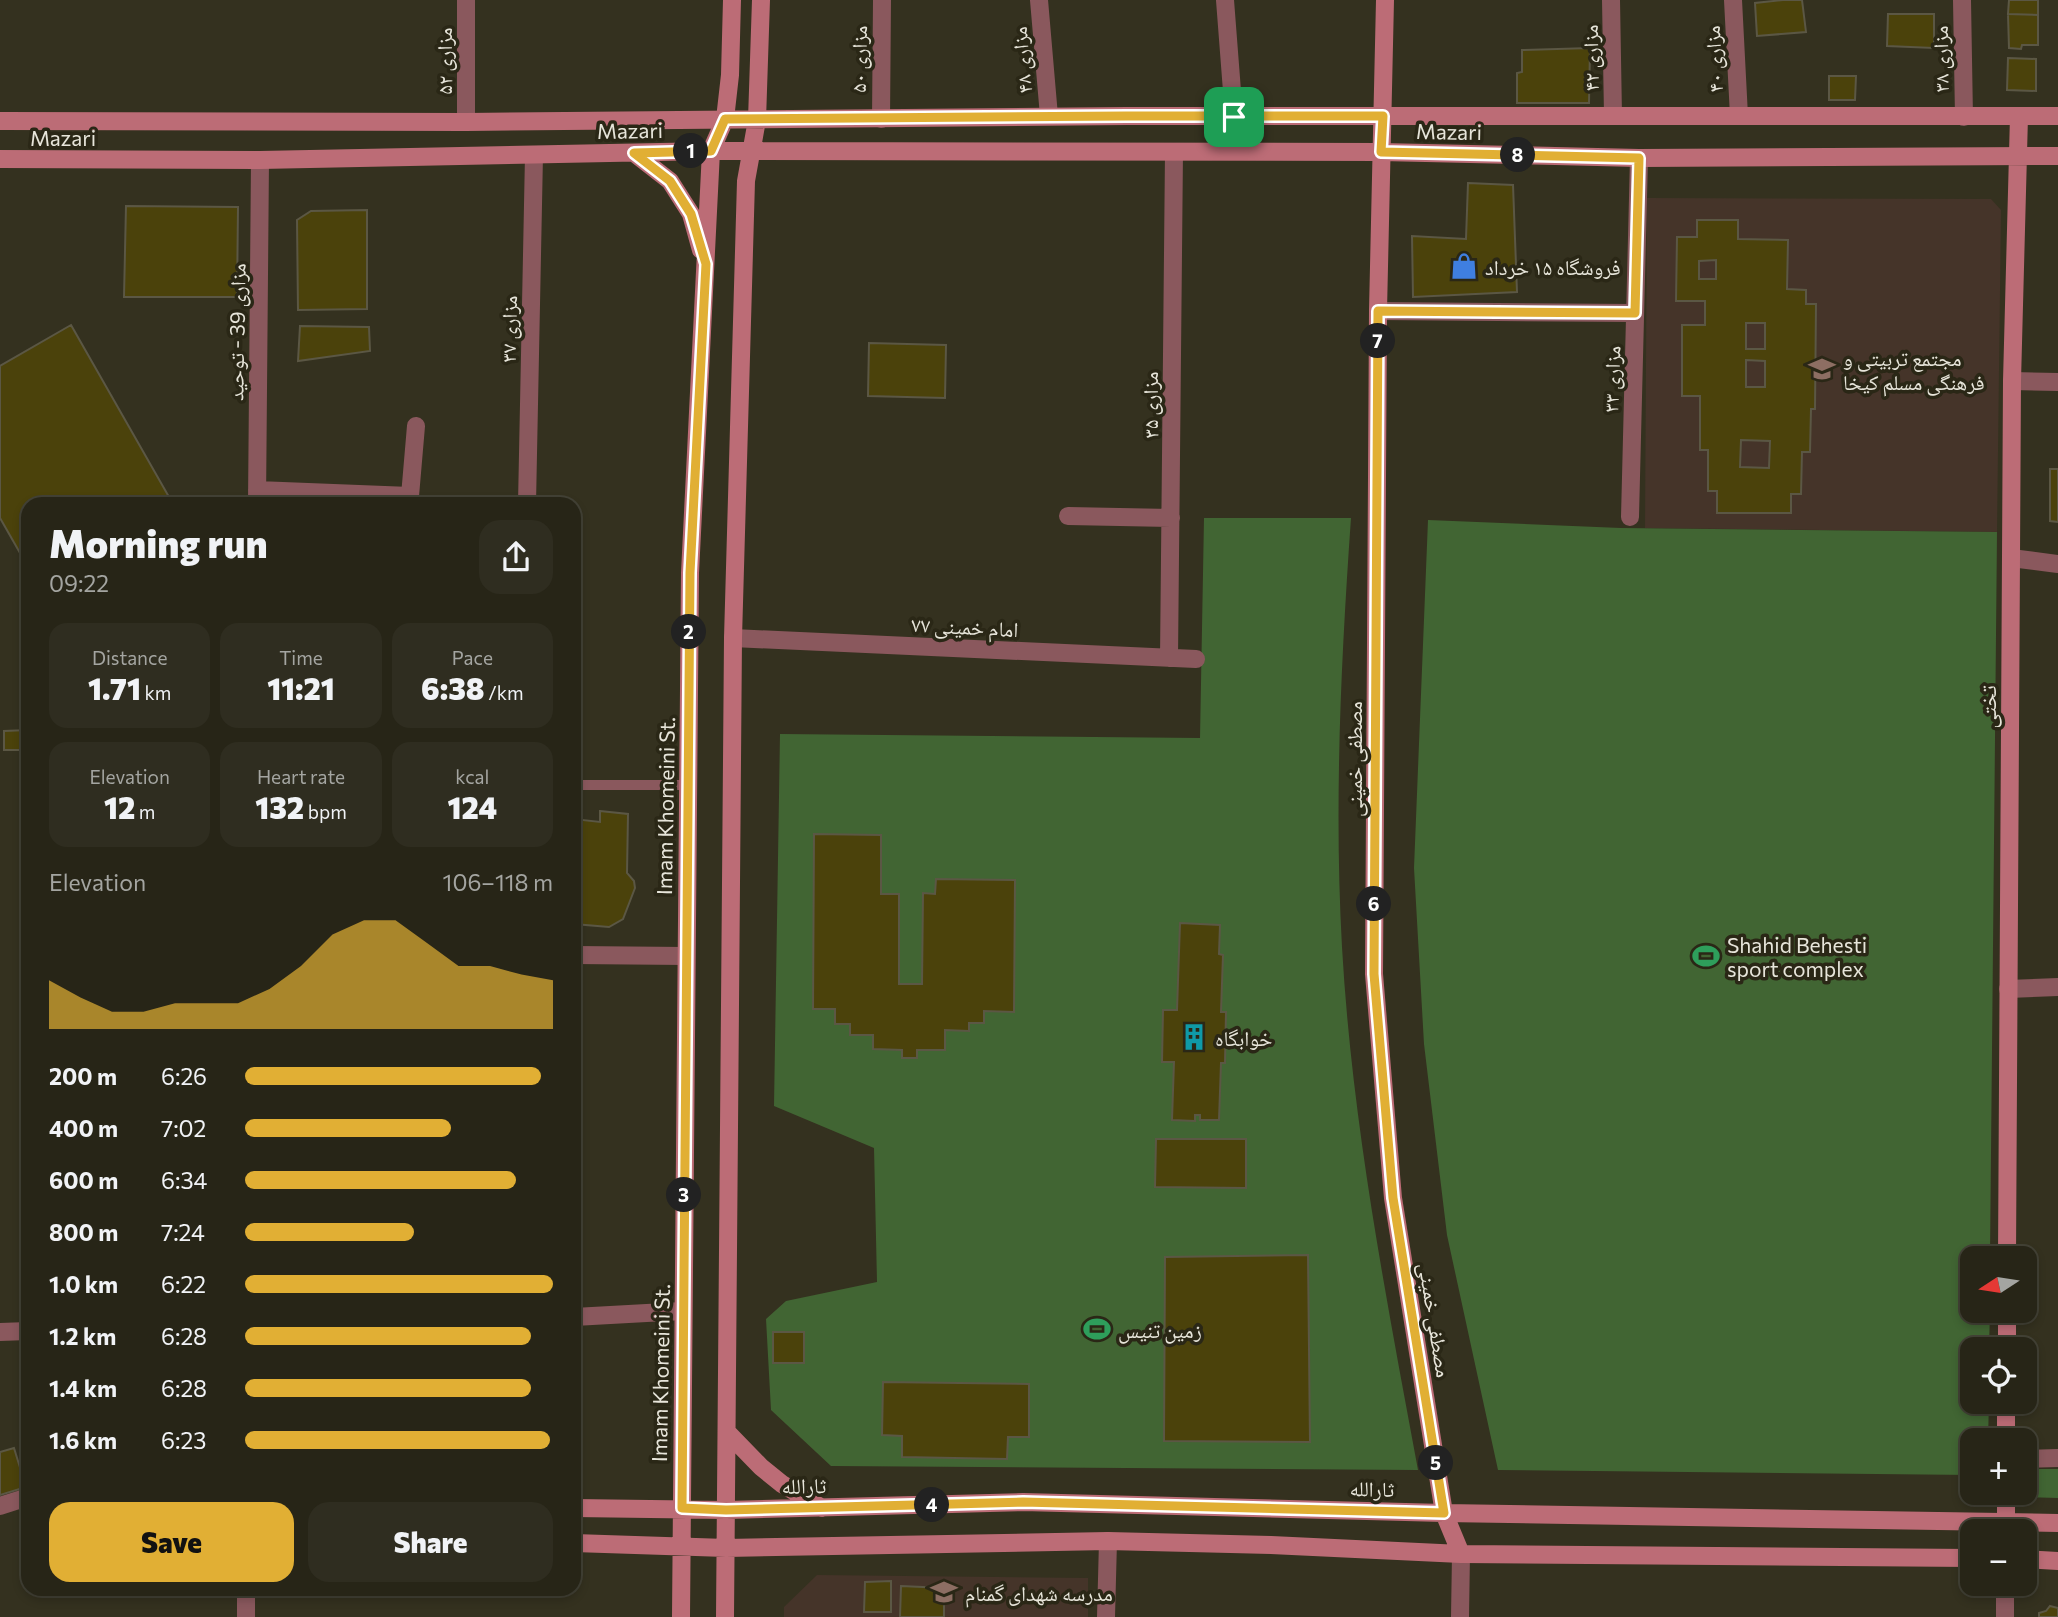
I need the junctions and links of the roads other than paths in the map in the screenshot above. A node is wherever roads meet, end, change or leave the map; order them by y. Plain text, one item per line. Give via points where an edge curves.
1 (466, 0) edge
2 (732, 0) edge
3 (761, 0) edge
4 (882, 0) edge
5 (1039, 0) edge
6 (1225, 0) edge
7 (1385, 0) edge
8 (1611, 0) edge
9 (1733, 0) edge
10 (1962, 0) edge
11 (1613, 115) junction
12 (1049, 116) junction
13 (1383, 116) junction
14 (1739, 116) junction
15 (2019, 116) junction
16 (2058, 116) edge
17 (1234, 117) junction
18 (1964, 117) junction
19 (725, 119) junction
20 (881, 119) junction
21 (757, 120) junction
22 (0, 121) edge
23 (466, 122) junction
24 (711, 151) junction
25 (750, 152) junction
26 (1174, 152) junction
27 (1381, 152) junction
28 (634, 153) junction
29 (534, 155) junction
30 (2018, 156) junction
31 (2058, 156) edge
32 (1639, 158) junction
33 (0, 159) edge
34 (260, 160) junction
35 (706, 264) junction
36 (1378, 311) junction
37 (1635, 313) junction
38 (2011, 380) junction
39 (2058, 382) edge
40 (416, 426) dead end
41 (257, 497) edge
42 (527, 497) edge
43 (1068, 516) dead end
44 (1630, 517) dead end
45 (1171, 518) junction
46 (2011, 558) junction
47 (2058, 564) edge
48 (733, 638) junction
49 (1169, 658) junction
50 (1196, 659) dead end
51 (581, 785) edge
52 (688, 785) junction
53 (581, 955) edge
54 (686, 956) junction
55 (2058, 987) edge
56 (2008, 989) junction
57 (2007, 1246) edge
58 (683, 1311) junction
59 (581, 1317) edge
60 (21, 1331) edge
61 (0, 1332) edge
62 (727, 1432) junction
63 (2058, 1458) edge
64 (2037, 1459) edge
65 (21, 1499) edge
66 (0, 1506) edge
67 (581, 1508) edge
68 (682, 1508) junction
69 (822, 1508) junction
70 (726, 1510) junction
71 (1444, 1513) junction
72 (1960, 1520) edge
73 (2037, 1522) edge
74 (2058, 1523) edge
75 (1108, 1541) junction
76 (581, 1544) edge
77 (681, 1546) junction
78 (726, 1548) junction
79 (1461, 1554) junction
80 (1960, 1558) edge
81 (2037, 1560) edge
82 (2058, 1561) edge
83 (246, 1596) edge
84 (2005, 1596) edge
85 (246, 1617) edge
86 (681, 1617) edge
87 (725, 1617) edge
88 (1106, 1617) edge
89 (1460, 1617) edge
90 (2005, 1617) edge

1 - 23 street, مزاری ۵۲
2 - 19 main road, Imam Khomeini St.
3 - 21 main road
4 - 20 street, مزاری ۵۰
5 - 12 street, مزاری ۴۸
6 - 17 street
7 - 13 main road, مصطفی خمینی
8 - 11 street, مزاری ۴۲
9 - 14 street, مزاری ۴۰
10 - 18 street, مزاری ۳۸
11 - 13 main road, Mazari
11 - 14 main road, Mazari
12 - 17 main road, Mazari
12 - 20 main road, Mazari
13 - 17 main road, Mazari
13 - 27 main road, مصطفی خمینی
14 - 18 main road, Mazari
15 - 16 main road, Mazari
15 - 18 main road, Mazari
15 - 30 main road, تختی
19 - 21 main road, Mazari
19 - 23 main road, Mazari
19 - 24 main road, Imam Khomeini St.
20 - 21 main road, Mazari
21 - 25 main road
22 - 23 main road, Mazari
24 - 25 main road, Mazari
24 - 28 main road, Mazari
24 - 35 main road, Imam Khomeini St.
25 - 26 main road, Mazari
25 - 48 main road
26 - 27 main road, Mazari
26 - 45 street, مزاری ۳۵
27 - 32 main road, Mazari
27 - 36 main road, مصطفی خمینی
28 - 29 main road, Mazari
28 - 35 main road via 670,181 691,214
29 - 34 main road, Mazari
29 - 42 street, مزاری ۳۷
30 - 31 main road, Mazari
30 - 32 main road, Mazari
30 - 38 main road, تختی
32 - 37 street, مزاری ۳۳
33 - 34 main road, Mazari
34 - 41 street, مزاری 39 - توحید
35 - 52 main road, Imam Khomeini St. via 690,573
36 - 37 street
36 - 71 main road, مصطفی خمینی via 1374,974 1393,1198
37 - 44 street, مزاری ۳۳
38 - 39 street
38 - 46 main road, تختی
40 - 41 street via 410,496
43 - 45 street
45 - 49 street, مزاری ۳۵
46 - 47 street
46 - 56 main road, تختی
48 - 49 street, امام خمینی ۷۷
48 - 62 main road
49 - 50 street, امام خمینی ۷۷
51 - 52 lane
52 - 54 main road, Imam Khomeini St.
53 - 54 street
54 - 58 main road, Imam Khomeini St.
55 - 56 street
56 - 57 main road, تختی
58 - 59 street
58 - 68 main road, Imam Khomeini St.
60 - 61 street
62 - 69 main road via 771,1475
62 - 70 main road
63 - 64 street
65 - 66 street
67 - 68 main road
68 - 70 main road, ثارالله
68 - 77 main road, Imam Khomeini St.
69 - 70 main road, ثارالله
69 - 71 main road, ثارالله via 1023,1502
70 - 78 main road
71 - 72 main road, ثارالله
71 - 79 main road, مصطفی خمینی
73 - 74 main road, ثارالله
75 - 78 main road
75 - 79 main road
75 - 88 street
76 - 77 main road
77 - 78 main road
77 - 86 main road, Imam Khomeini St.
78 - 87 main road
79 - 80 main road
79 - 89 street
81 - 82 main road
83 - 85 street
84 - 90 street

